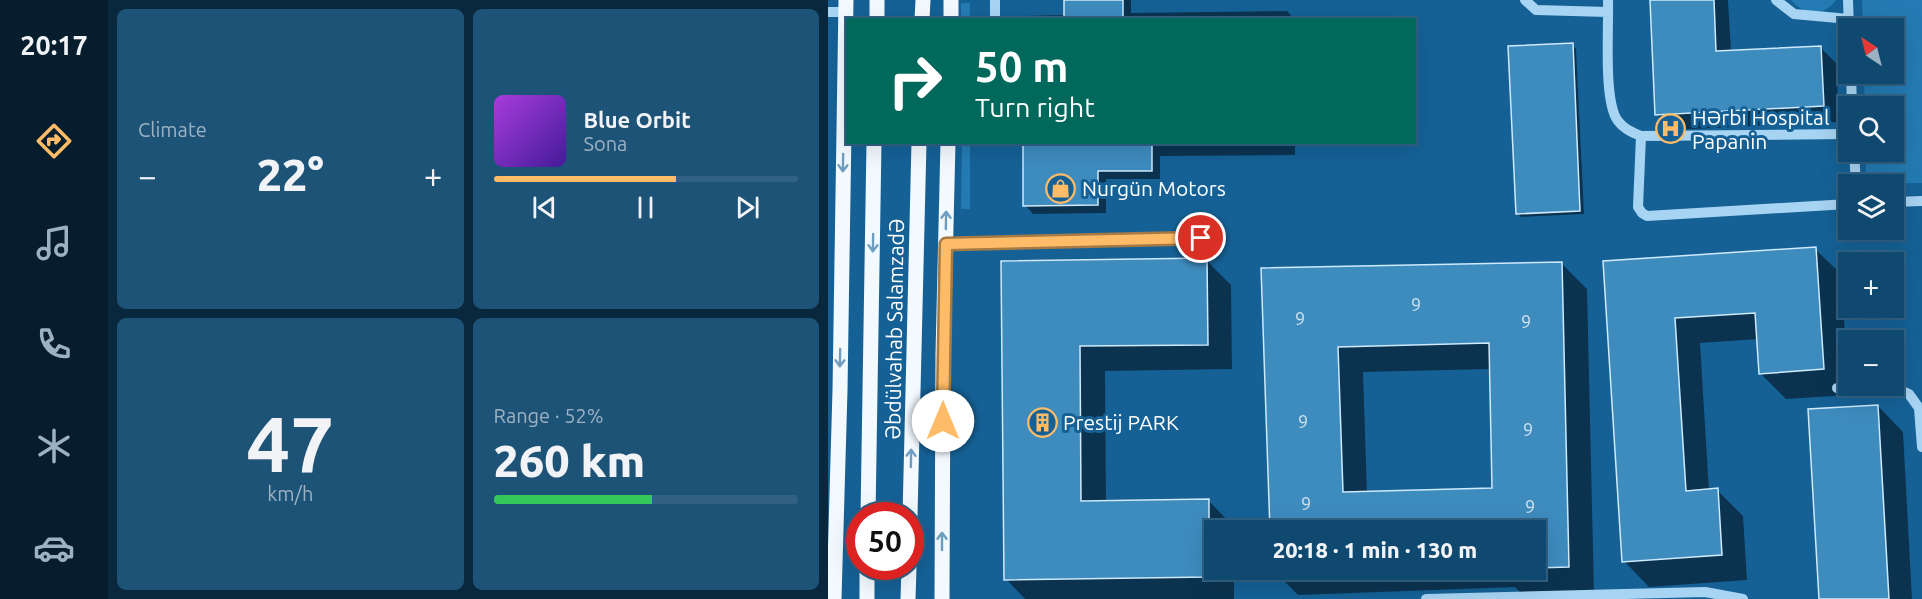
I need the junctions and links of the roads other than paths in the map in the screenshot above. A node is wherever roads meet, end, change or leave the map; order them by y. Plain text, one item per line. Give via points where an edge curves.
1 (877, 0) edge
2 (923, 0) edge
3 (951, 0) edge
4 (995, 0) edge
5 (1525, 0) edge
6 (1608, 0) edge
7 (1776, 0) edge
8 (1848, 0) edge
9 (845, 6) edge
10 (828, 12) edge
11 (1608, 12) junction
12 (877, 18) edge
13 (922, 18) edge
14 (951, 18) edge
15 (995, 18) edge
16 (1849, 18) edge
17 (1838, 22) edge
18 (846, 71) edge
19 (1838, 134) edge
20 (1641, 136) junction
21 (874, 144) edge
22 (919, 144) edge
23 (948, 144) edge
24 (1922, 201) edge
25 (1904, 202) edge
26 (1838, 205) edge
27 (1201, 238) dead end
28 (946, 244) junction
29 (1904, 392) edge
30 (1922, 447) edge
31 (868, 502) edge
32 (910, 502) edge
33 (867, 580) edge
34 (909, 580) edge
35 (832, 597) edge
36 (867, 599) edge
37 (908, 599) edge
38 (942, 599) edge
39 (1426, 599) edge
40 (1743, 599) edge

1 - 12 main road
2 - 13 main road
3 - 14 main road
4 - 15 street
5 - 11 street via 1536,10
6 - 11 street
7 - 17 street via 1794,14
8 - 16 street
9 - 10 street
9 - 18 main road
11 - 20 street via 1609,97 1616,119 1626,130
18 -> 35 main road
19 - 20 street
20 - 26 street via 1638,207 1647,216
21 -> 31 main road, Əbdülvahab Salamzadə
32 -> 22 main road, Əbdülvahab Salamzadə
28 -> 23 main road
24 - 25 street
27 - 28 street
38 -> 28 main road
29 - 30 street via 1919,408
33 - 36 main road
34 - 37 main road
39 - 40 street via 1705,592

